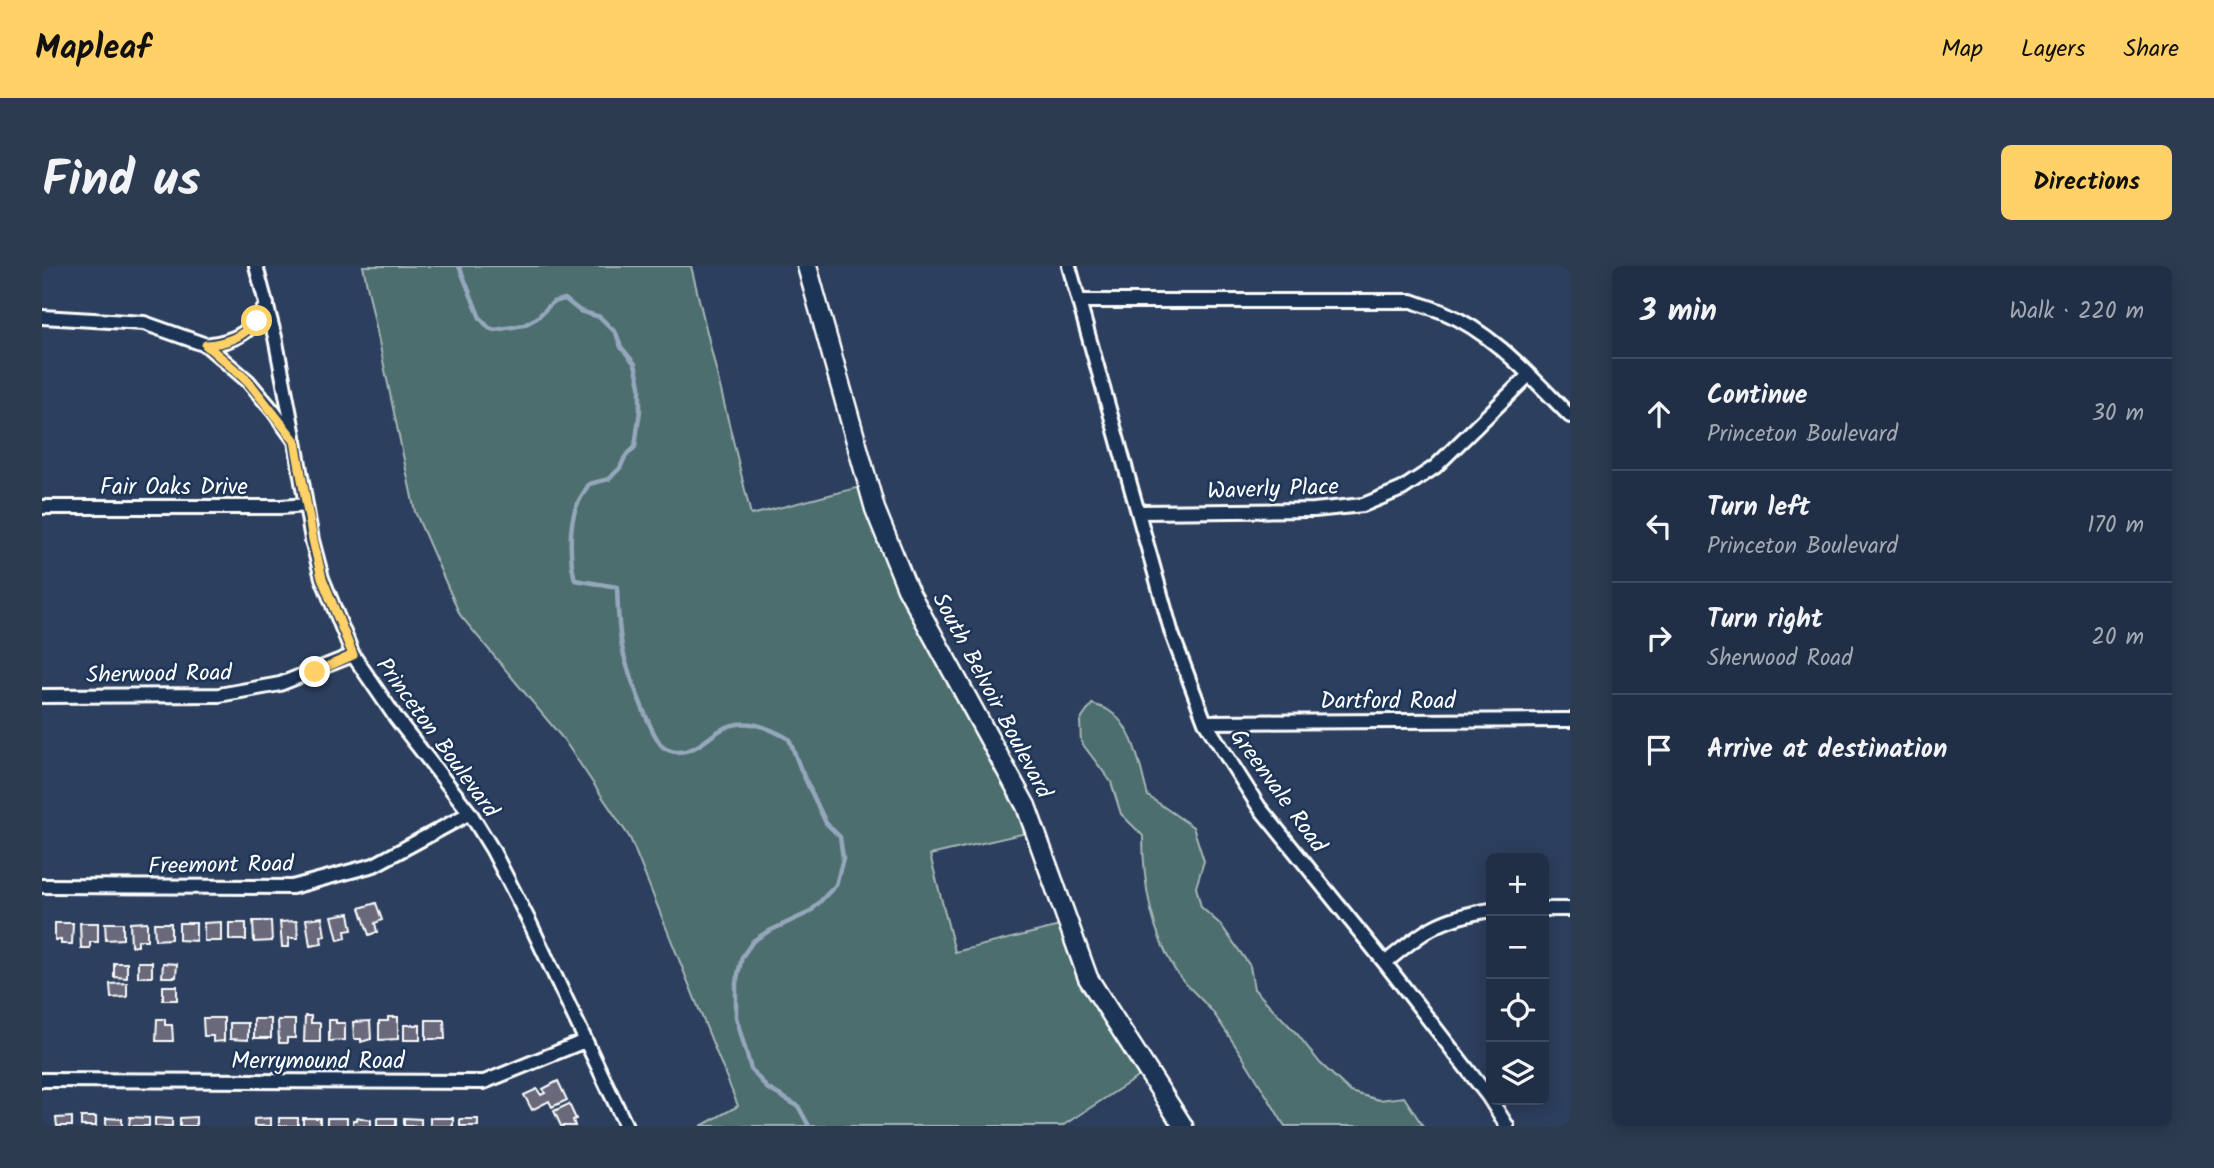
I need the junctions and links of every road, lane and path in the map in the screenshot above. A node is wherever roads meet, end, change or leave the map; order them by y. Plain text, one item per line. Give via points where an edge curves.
1 (257, 266) edge
2 (807, 266) edge
3 (1069, 266) edge
4 (1080, 301) junction
5 (267, 304) junction
6 (42, 317) edge
7 (206, 345) junction
8 (1529, 375) junction
9 (1570, 416) edge
10 (295, 441) junction
11 (306, 505) junction
12 (42, 507) edge
13 (1138, 512) junction
14 (353, 655) junction
15 (42, 695) edge
16 (1570, 720) edge
17 (1205, 722) junction
18 (470, 813) junction
19 (42, 886) edge
20 (1549, 909) edge
21 (1570, 909) edge
22 (1486, 911) edge
23 (1385, 963) junction
24 (585, 1041) junction
25 (42, 1080) edge
26 (625, 1126) edge
27 (1183, 1126) edge
28 (1507, 1126) edge

1 - 5 street
2 - 27 street, South Belvoir Boulevard via 875,509 907,587 1026,806 1088,978
3 - 4 street, Greenvale Road
4 - 8 street via 1412,302 1444,312 1476,330
4 - 13 street, Greenvale Road
5 - 7 street via 244,334 226,343
5 - 10 street
6 - 7 street, Princeton Boulevard via 144,323
7 - 10 street, Princeton Boulevard via 248,381
8 - 9 street
8 - 13 street, Waverly Place via 1435,467 1402,489 1363,505
10 - 11 street, Princeton Boulevard
11 - 12 street, Fair Oaks Drive
11 - 14 street, Princeton Boulevard via 322,578
13 - 17 street, Greenvale Road via 1172,634
14 - 15 street, Sherwood Road via 281,684 219,695
14 - 18 street, Princeton Boulevard
16 - 17 street, Dartford Road
17 - 23 street, Greenvale Road via 1259,807
18 - 19 street, Freemont Road via 374,864 292,887
18 - 24 street, Princeton Boulevard via 529,921
20 - 21 street
22 - 23 street via 1444,920
23 - 28 street, Greenvale Road
24 - 25 street, Merrymound Road via 484,1082
24 - 26 street, Princeton Boulevard

